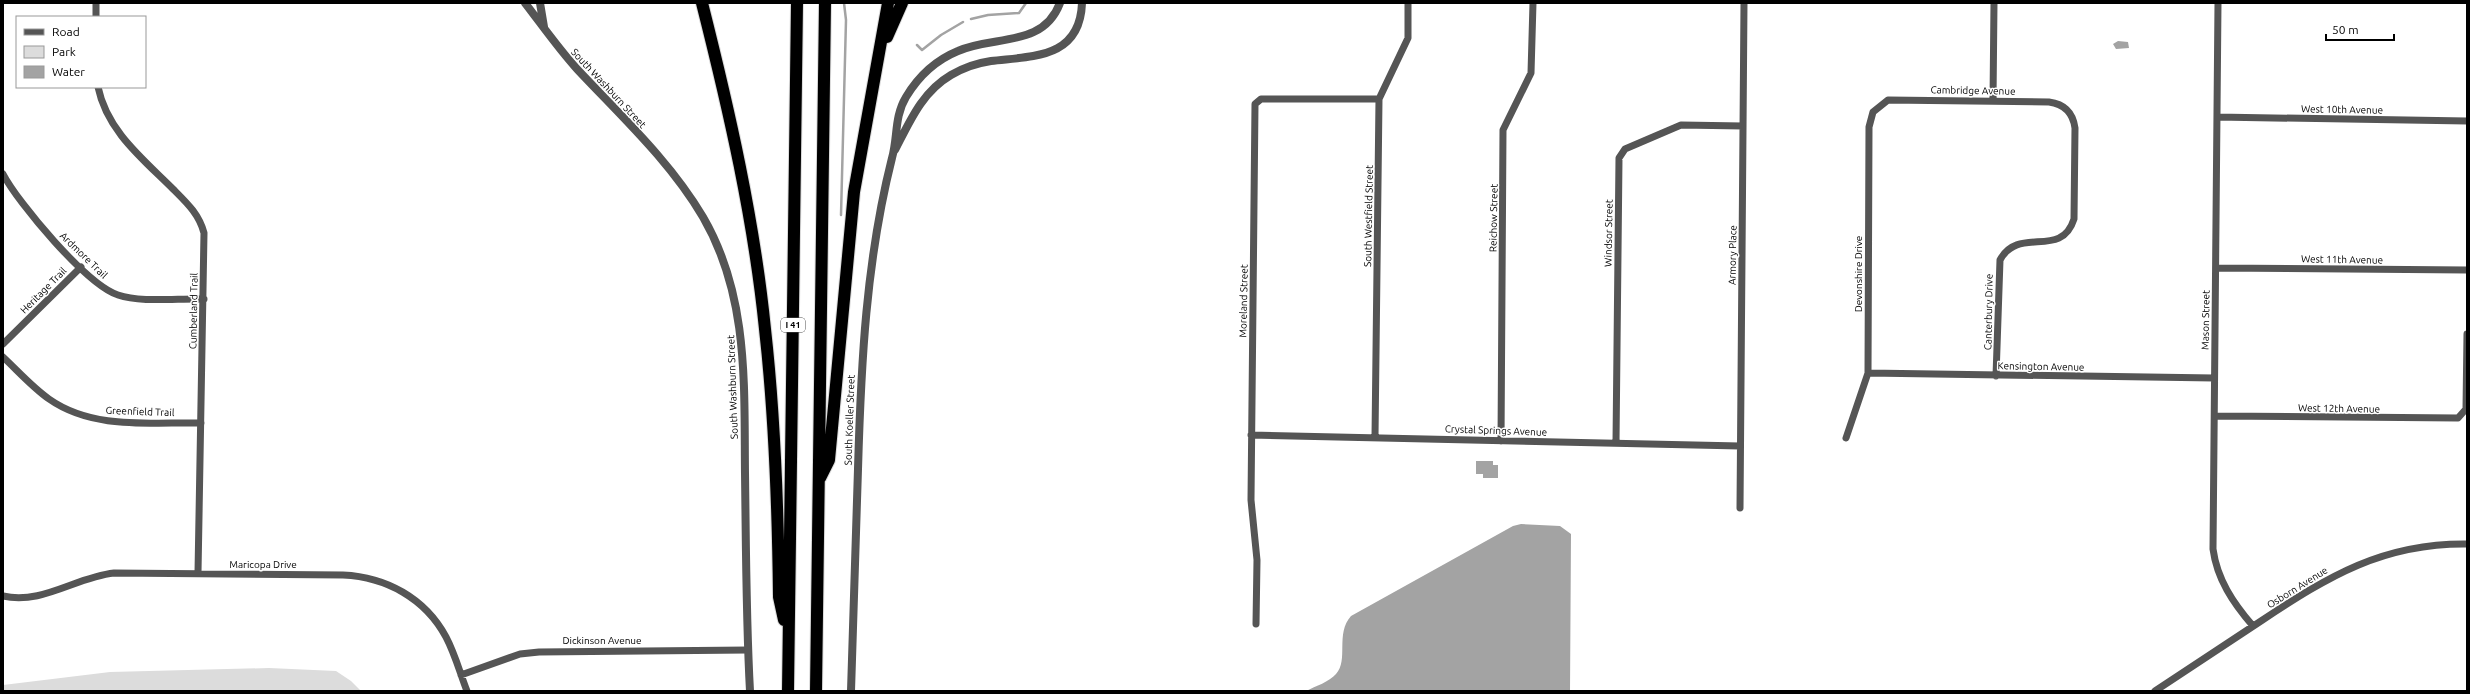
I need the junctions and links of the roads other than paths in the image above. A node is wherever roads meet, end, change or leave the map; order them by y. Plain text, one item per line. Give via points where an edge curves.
1 (96, 3) edge
2 (525, 3) edge
3 (540, 3) edge
4 (702, 3) edge
5 (797, 3) edge
6 (825, 3) edge
7 (888, 3) edge
8 (902, 3) edge
9 (1060, 3) edge
10 (1082, 3) edge
11 (1408, 3) edge
12 (1533, 3) edge
13 (1744, 3) edge
14 (1994, 3) edge
15 (2218, 3) edge
16 (96, 16) edge
17 (544, 27) junction
18 (881, 51) junction
19 (98, 88) edge
20 (1379, 99) junction
21 (1993, 100) junction
22 (1877, 107) joint
23 (2068, 110) joint
24 (2217, 117) junction
25 (2467, 121) edge
26 (1743, 126) junction
27 (894, 152) junction
28 (3, 174) edge
29 (81, 267) junction
30 (2216, 268) junction
31 (2467, 270) edge
32 (204, 299) junction
33 (2467, 334) edge
34 (3, 344) edge
35 (3, 357) edge
36 (1868, 373) junction
37 (1996, 376) junction
38 (2214, 378) junction
39 (2215, 416) junction
40 (201, 423) junction
41 (1251, 435) junction
42 (1375, 437) junction
43 (1846, 438) dead end
44 (1500, 441) junction
45 (1616, 443) junction
46 (1740, 446) junction
47 (819, 481) junction
48 (1740, 508) dead end
49 (2467, 544) edge
50 (198, 573) junction
51 (3, 596) edge
52 (1256, 624) dead end
53 (2253, 626) junction
54 (789, 646) junction
55 (748, 650) junction
56 (461, 675) junction
57 (467, 691) edge
58 (750, 691) edge
59 (788, 691) edge
60 (816, 691) edge
61 (851, 691) edge
62 (2155, 691) edge

1 - 16 street
2 - 17 street, South Washburn Street
3 - 17 street, South Washburn Street
4 - 54 highway via 731,122 753,242 764,321 775,454 779,597
5 - 54 highway, I 41
6 - 47 highway
7 - 18 highway
8 - 18 highway
9 - 27 street, South Koeller Street via 1046,25 1029,36 959,50 921,76 900,109 896,122
10 - 27 street, South Koeller Street via 1073,32 1068,40 1054,51 1035,58 990,61 974,65 950,76 938,85 914,113
11 - 20 street, South Westfield Street via 1408,38
12 - 44 street, Reichow Street via 1531,73 1503,130
13 - 26 street, Armory Place
14 - 21 street
15 - 24 street, Mason Street
17 - 55 street, South Washburn Street via 555,44 673,172 702,216 728,273 736,299 743,364
18 - 47 highway via 854,192 829,460
19 - 32 street, Cumberland Trail via 106,112 121,136 198,216 204,234
20 - 41 street, Moreland Street via 1261,99 1255,104
20 - 42 street, South Westfield Street
21 - 22 street, Cambridge Avenue via 1895,99
21 - 23 street, Cambridge Avenue via 2049,102
22 - 36 street, Devonshire Drive via 1869,126
23 - 37 street, Canterbury Drive via 2075,128 2074,219 2063,237 2050,242 2014,244 2000,260
24 - 25 street, West 10th Avenue
24 - 30 street, Mason Street
26 - 45 street, Windsor Street via 1681,126 1625,149 1619,158
26 - 46 street, Armory Place
27 - 61 street, South Koeller Street via 873,247 863,335
28 - 29 street, Ardmore Trail via 31,215
29 - 32 street, Ardmore Trail via 103,288 118,295
29 - 34 street, Heritage Trail
30 - 31 street, West 11th Avenue
30 - 38 street, Mason Street
32 - 40 street, Cumberland Trail
33 - 39 street, West 12th Avenue via 2466,409 2463,415 2454,419
35 - 40 street, Greenfield Trail via 49,399 79,414 112,422
36 - 37 street, Kensington Avenue
36 - 43 street, Devonshire Drive
37 - 38 street, Kensington Avenue
38 - 39 street, Mason Street
39 - 53 street, Mason Street via 2215,564 2227,590
40 - 50 street, Cumberland Trail
41 - 42 street, Crystal Springs Avenue
41 - 52 street, Moreland Street via 1251,512 1257,560
42 - 44 street, Crystal Springs Avenue
44 - 45 street, Crystal Springs Avenue
45 - 46 street, Crystal Springs Avenue
46 - 48 street, Armory Place
47 - 60 highway
49 - 53 street, Osborn Avenue via 2420,547 2356,564 2308,590
50 - 51 street, Maricopa Drive via 97,575 33,598
50 - 56 street, Maricopa Drive via 343,574 384,582 411,597 434,619 450,645
53 - 62 street, Osborn Avenue
54 - 59 highway, I 41
55 - 56 street, Dickinson Avenue via 539,652 520,654
55 - 58 street, South Washburn Street
56 - 57 street, Maricopa Drive

